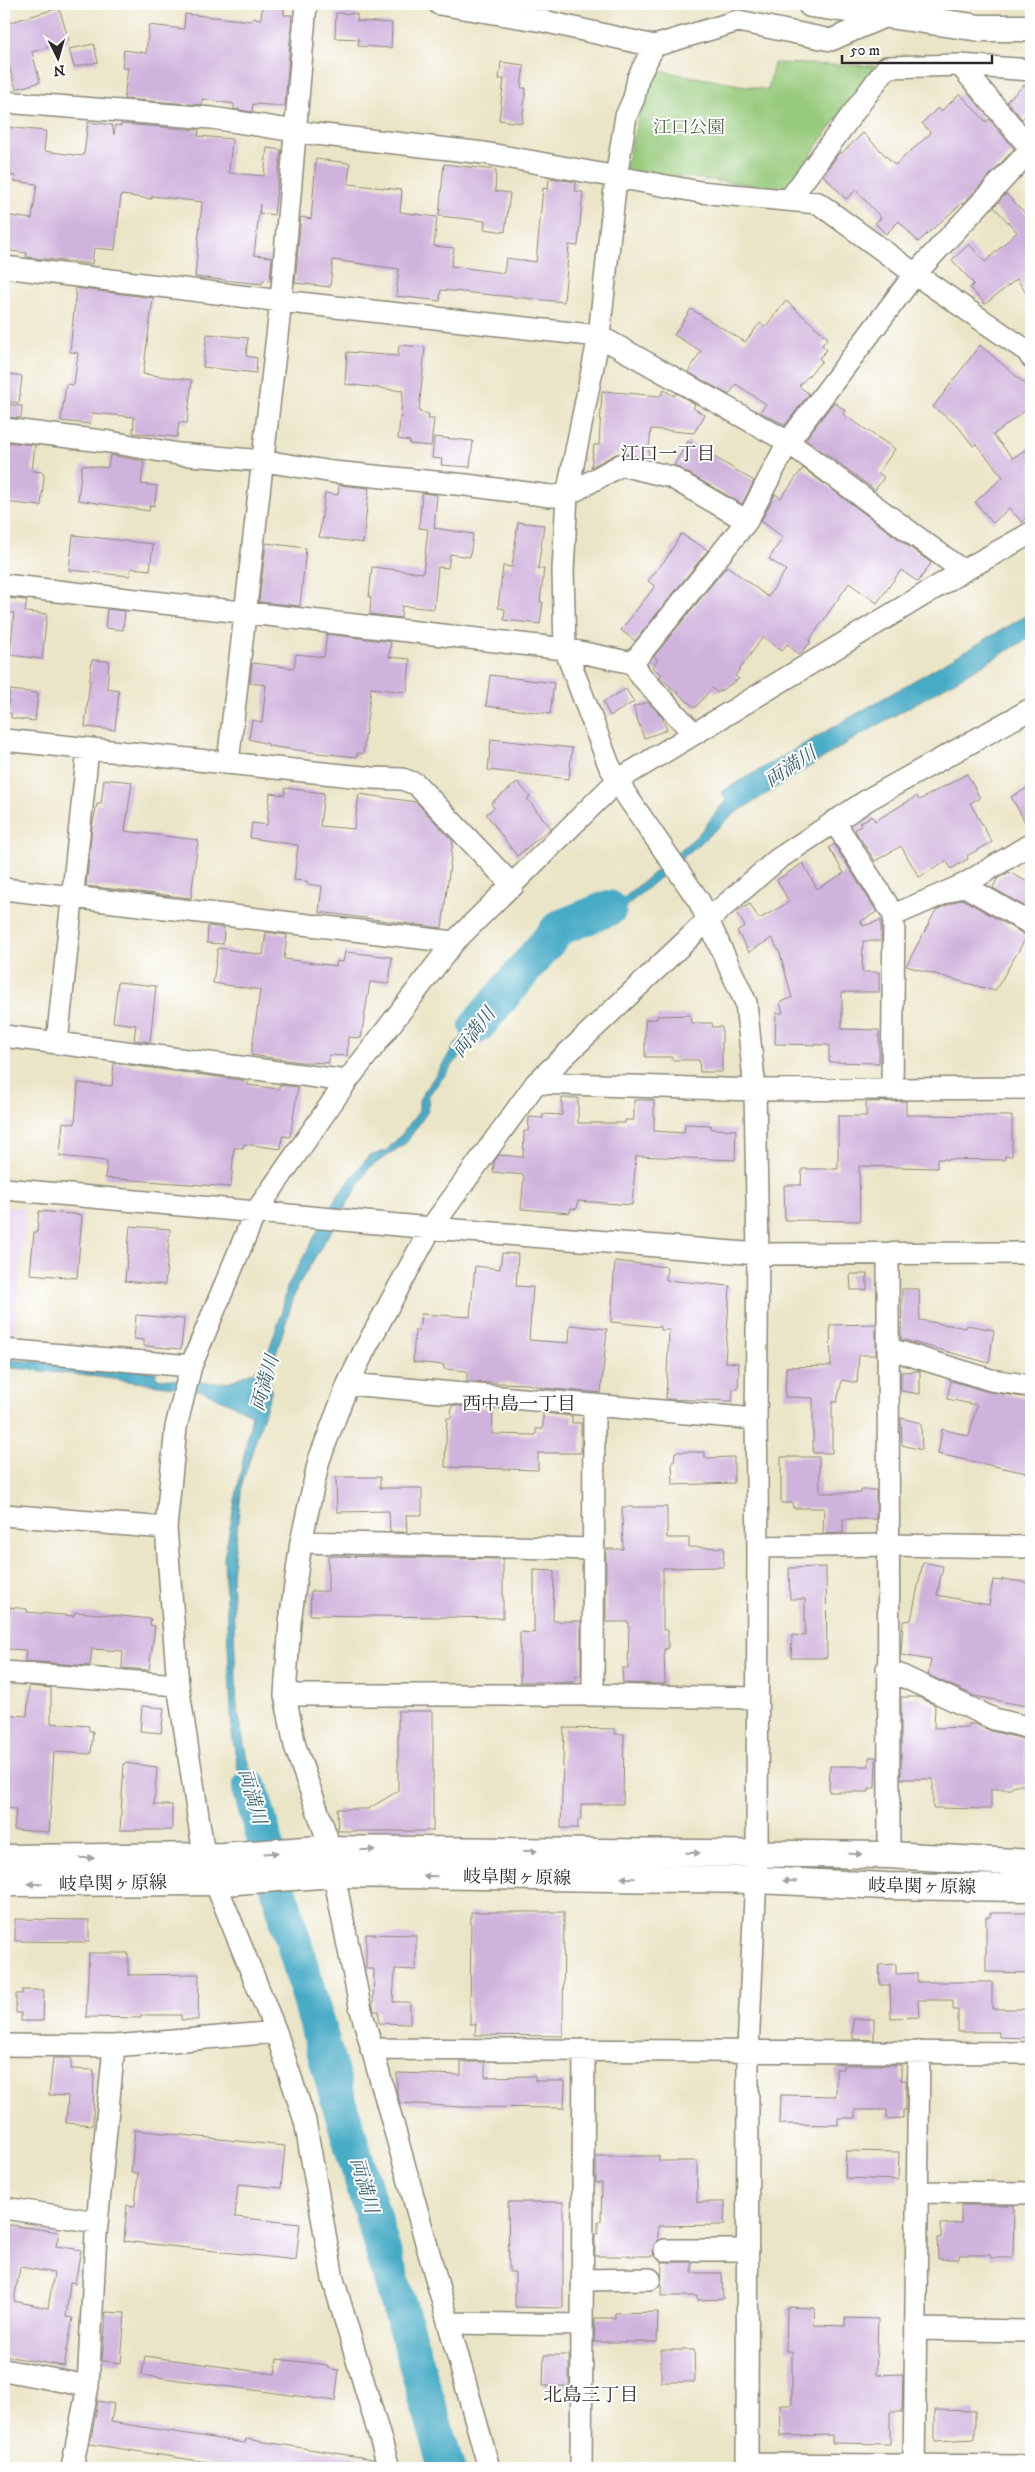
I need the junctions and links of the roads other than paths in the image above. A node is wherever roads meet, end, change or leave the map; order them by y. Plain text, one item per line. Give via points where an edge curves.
1 (306, 4) edge
2 (439, 4) edge
3 (811, 4) edge
4 (886, 16) junction
5 (1031, 28) edge
6 (654, 46) junction
7 (960, 65) junction
8 (1031, 70) edge
9 (4, 102) edge
10 (294, 130) junction
11 (1031, 149) edge
12 (616, 178) junction
13 (789, 200) junction
14 (4, 267) edge
15 (915, 274) junction
16 (281, 301) junction
17 (599, 336) junction
18 (1031, 357) edge
19 (4, 429) edge
20 (788, 442) junction
21 (264, 461) junction
22 (567, 495) junction
23 (747, 521) junction
24 (1031, 533) edge
25 (963, 571) junction
26 (4, 585) edge
27 (244, 613) junction
28 (565, 649) junction
29 (633, 663) junction
30 (1031, 709) edge
31 (694, 734) junction
32 (4, 740) edge
33 (88, 750) junction
34 (228, 763) junction
35 (622, 788) junction
36 (834, 821) junction
37 (1031, 844) edge
38 (962, 885) junction
39 (513, 886) junction
40 (4, 889) edge
41 (72, 897) junction
42 (894, 915) junction
43 (708, 920) junction
44 (1031, 924) edge
45 (454, 942) junction
46 (4, 1036) edge
47 (58, 1043) junction
48 (347, 1081) junction
49 (536, 1083) junction
50 (1031, 1088) edge
51 (754, 1090) junction
52 (892, 1090) junction
53 (4, 1189) edge
54 (255, 1213) junction
55 (431, 1228) junction
56 (1031, 1253) edge
57 (758, 1254) junction
58 (888, 1254) junction
59 (890, 1349) junction
60 (4, 1350) edge
61 (191, 1366) junction
62 (348, 1384) junction
63 (1031, 1386) edge
64 (594, 1405) junction
65 (756, 1419) junction
66 (4, 1515) edge
67 (166, 1528) junction
68 (301, 1542) junction
69 (888, 1545) junction
70 (758, 1547) junction
71 (1031, 1547) edge
72 (592, 1549) junction
73 (887, 1669) junction
74 (4, 1672) edge
75 (178, 1685) junction
76 (285, 1695) junction
77 (593, 1695) junction
78 (756, 1698) junction
79 (1031, 1728) edge
80 (757, 1853) junction
81 (889, 1855) junction
82 (213, 1856) junction
83 (4, 1858) edge
84 (325, 1862) junction
85 (1031, 1863) edge
86 (756, 1880) junction
87 (219, 1882) junction
88 (4, 1883) edge
89 (1031, 1888) edge
90 (276, 2032) junction
91 (4, 2045) edge
92 (114, 2046) junction
93 (371, 2049) junction
94 (584, 2050) junction
95 (748, 2050) junction
96 (919, 2052) junction
97 (1031, 2053) edge
98 (918, 2192) junction
99 (1031, 2193) edge
100 (4, 2208) edge
101 (97, 2222) junction
102 (665, 2250) dead end
103 (748, 2250) junction
104 (650, 2279) dead end
105 (582, 2280) junction
106 (449, 2323) junction
107 (582, 2325) junction
108 (916, 2329) junction
109 (1031, 2331) edge
110 (4, 2370) edge
111 (88, 2386) junction
112 (747, 2466) edge
113 (1031, 2466) edge
114 (914, 2467) edge
115 (72, 2468) edge
116 (389, 2468) edge
117 (489, 2468) edge
118 (581, 2468) edge

1 - 10 street
2 - 6 street via 542,21
3 - 4 main road
4 - 5 main road via 980,28
4 - 6 street via 831,40 738,21
6 - 12 street via 638,78 626,116
7 - 8 street
7 - 11 street
7 - 13 street via 888,67
9 - 10 street via 212,118
10 - 12 street via 484,153
10 - 16 street
11 - 15 street
12 - 13 street via 700,192
12 - 17 street
13 - 15 street via 818,203
14 - 16 street
15 - 18 street via 1027,351
15 - 20 street
16 - 17 street
16 - 21 street
17 - 20 street
17 - 22 street
19 - 21 street via 178,454
20 - 23 street
20 - 25 street
21 - 22 street via 333,472 550,496
21 - 27 street
22 - 23 street via 621,465 671,477
22 - 28 street via 563,571
23 - 29 street
24 - 25 street
25 - 31 street
26 - 27 street
27 - 28 street
27 - 34 street
28 - 29 street
28 - 35 street
29 - 31 street via 640,676
30 - 36 street via 895,783
31 - 35 street
32 - 33 street
33 - 34 street
33 - 41 street
34 - 39 street via 402,779 416,784
35 - 39 street
35 - 43 street via 699,901
36 - 42 street
36 - 43 street via 778,859
37 - 38 street
38 - 42 street
38 - 44 street
39 - 45 street
40 - 41 street
41 - 45 street
41 - 47 street
42 - 52 street
43 - 49 street
43 - 51 street via 746,1003
45 - 48 street
46 - 47 street
47 - 48 street
48 - 54 street
49 - 51 street
49 - 55 street
50 - 52 street
51 - 52 street
51 - 57 street
53 - 54 street
54 - 55 street
54 - 61 street
55 - 57 street
55 - 62 street
56 - 58 street
57 - 58 street
57 - 65 street
58 - 59 street
59 - 63 street via 991,1380
59 - 69 street
60 - 61 street
61 - 67 street via 176,1427
62 - 64 street
62 - 68 street via 319,1460
64 - 65 street
64 - 72 street
65 - 70 street
66 - 67 street
67 - 75 street
68 - 72 street
68 - 76 street via 290,1622
69 - 70 street
69 - 71 street
69 - 73 street
70 - 78 street
72 - 77 street
73 - 79 street via 994,1719
73 - 81 street
74 - 75 street
75 - 82 street
76 - 77 street
76 - 84 street via 295,1746 326,1835
77 - 78 street
78 - 80 street
80 -> 81 main road, 岐阜関ヶ原線
84 -> 80 main road, 岐阜関ヶ原線
80 - 86 street
81 - 85 main road, 岐阜関ヶ原線
83 -> 82 main road, 岐阜関ヶ原線
82 -> 84 main road, 岐阜関ヶ原線
82 - 87 street
86 -> 84 main road, 岐阜関ヶ原線
84 - 87 main road, 岐阜関ヶ原線
84 - 93 street
89 -> 86 main road, 岐阜関ヶ原線
86 - 95 street
87 -> 88 main road, 岐阜関ヶ原線
87 - 90 street
90 - 92 street
90 - 116 street via 305,2121 333,2279
91 - 92 street
92 - 101 street
93 - 94 street
93 - 106 street
94 - 95 street
94 - 105 street
95 - 96 street
95 - 103 street
96 - 97 street
96 - 98 street
98 - 99 street
98 - 108 street
100 - 101 street
101 - 111 street
102 - 103 street
103 - 112 street
104 - 105 street
105 - 107 street
106 - 107 street
106 - 117 street
107 - 118 street
108 - 109 street
108 - 114 street
110 - 111 street
111 - 115 street
112 - 114 street
113 - 114 street

